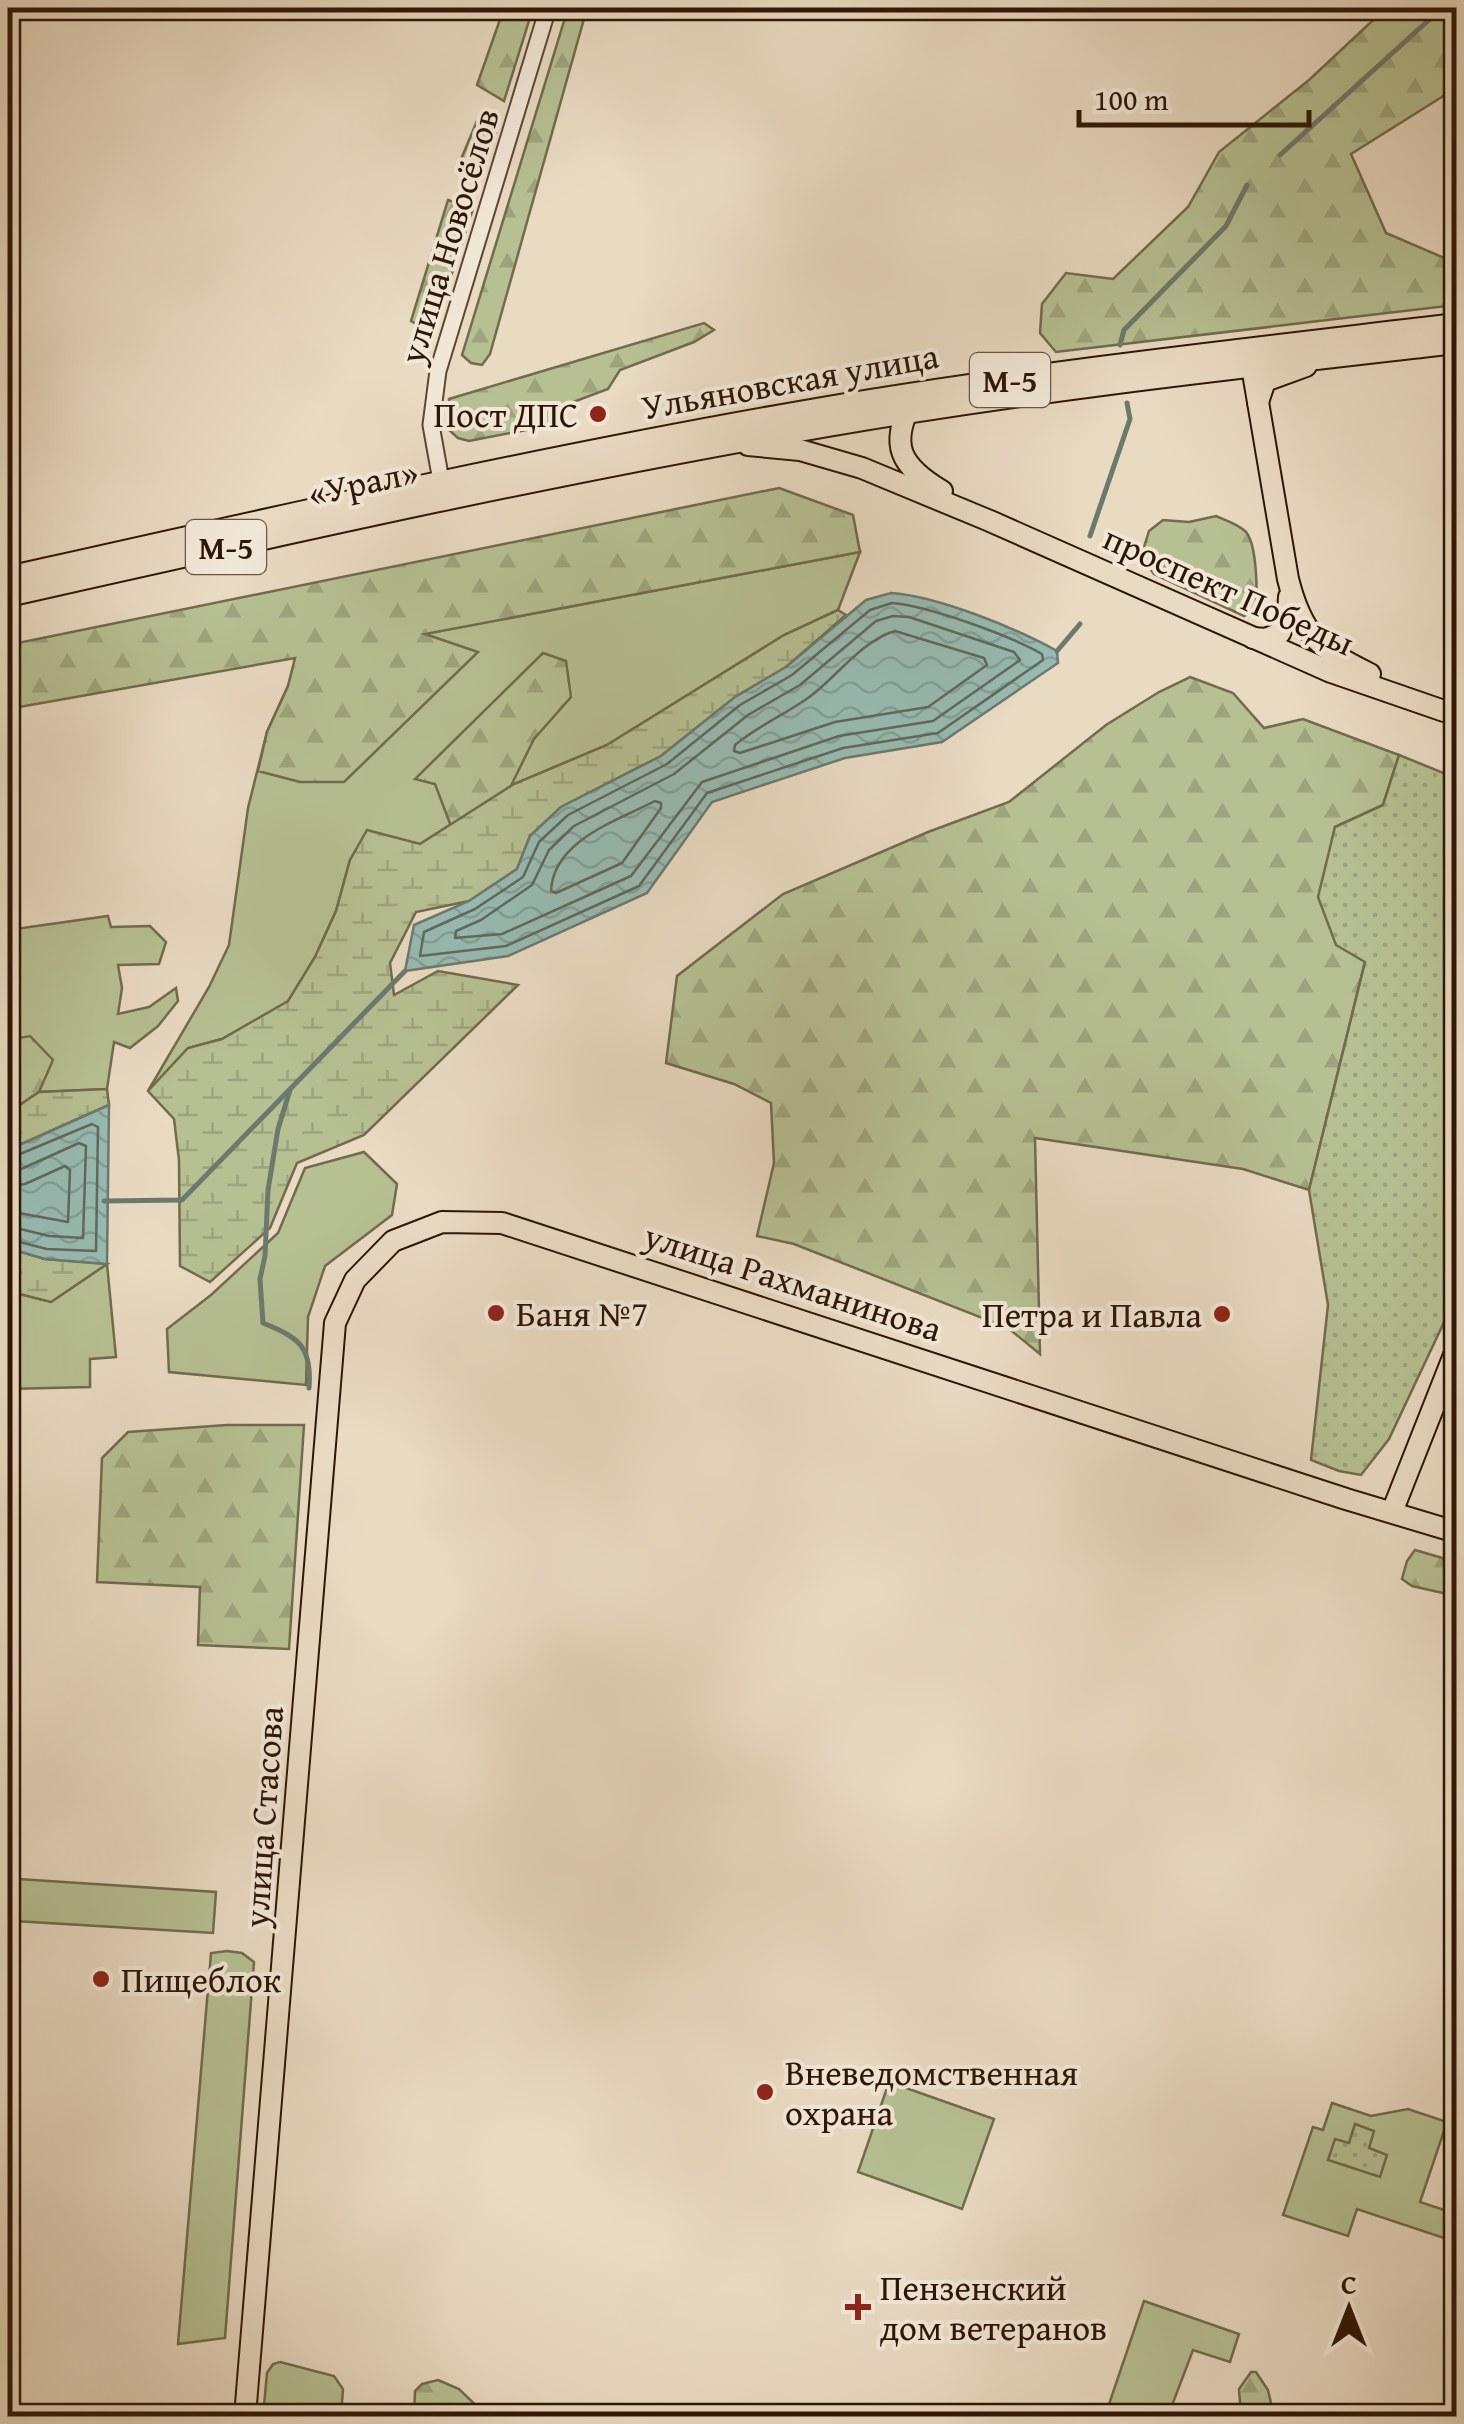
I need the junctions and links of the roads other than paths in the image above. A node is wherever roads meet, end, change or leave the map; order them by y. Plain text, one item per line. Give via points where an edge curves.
1 (548, 8) edge
2 (1456, 325) edge
3 (1456, 342) edge
4 (1337, 356) junction
5 (1251, 358) junction
6 (911, 403) junction
7 (1258, 404) junction
8 (717, 444) junction
9 (497, 482) junction
10 (443, 493) junction
11 (990, 520) junction
12 (8, 578) edge
13 (1288, 579) junction
14 (8, 595) edge
15 (1251, 638) junction
16 (1450, 714) edge
17 (393, 1241) joint
18 (1456, 1350) edge
19 (1392, 1512) junction
20 (1456, 1532) edge
21 (245, 2416) edge

1 - 10 street, улица Новосёлов via 438,371 432,425
2 - 5 highway, Ульяновская улица / М-5
3 - 4 highway, Ульяновская улица / М-5
4 - 5 highway, Ульяновская улица / М-5
4 - 7 main road via 1270,377
5 - 6 highway, Ульяновская улица / М-5
5 - 7 main road, проспект Победы
6 - 8 highway, Ульяновская улица / М-5
6 - 9 highway, Ульяновская улица / М-5 via 684,434
6 - 11 main road, проспект Победы via 899,442 911,468
7 - 13 main road, проспект Победы
8 - 9 highway, Ульяновская улица / М-5
8 - 11 main road, проспект Победы via 832,458
9 - 10 highway, «Урал» / М-5
10 - 12 highway, «Урал» / М-5
10 - 14 highway, «Урал» / М-5
11 - 15 main road, проспект Победы
13 - 15 main road via 1286,624 1275,636
13 - 16 main road, проспект Победы via 1304,626 1326,650
15 - 16 main road, проспект Победы
17 - 19 main road, улица Рахманинова via 442,1222 502,1223
17 - 21 main road, улица Стасова via 355,1280 335,1323
18 - 19 main road
19 - 20 main road, улица Рахманинова

